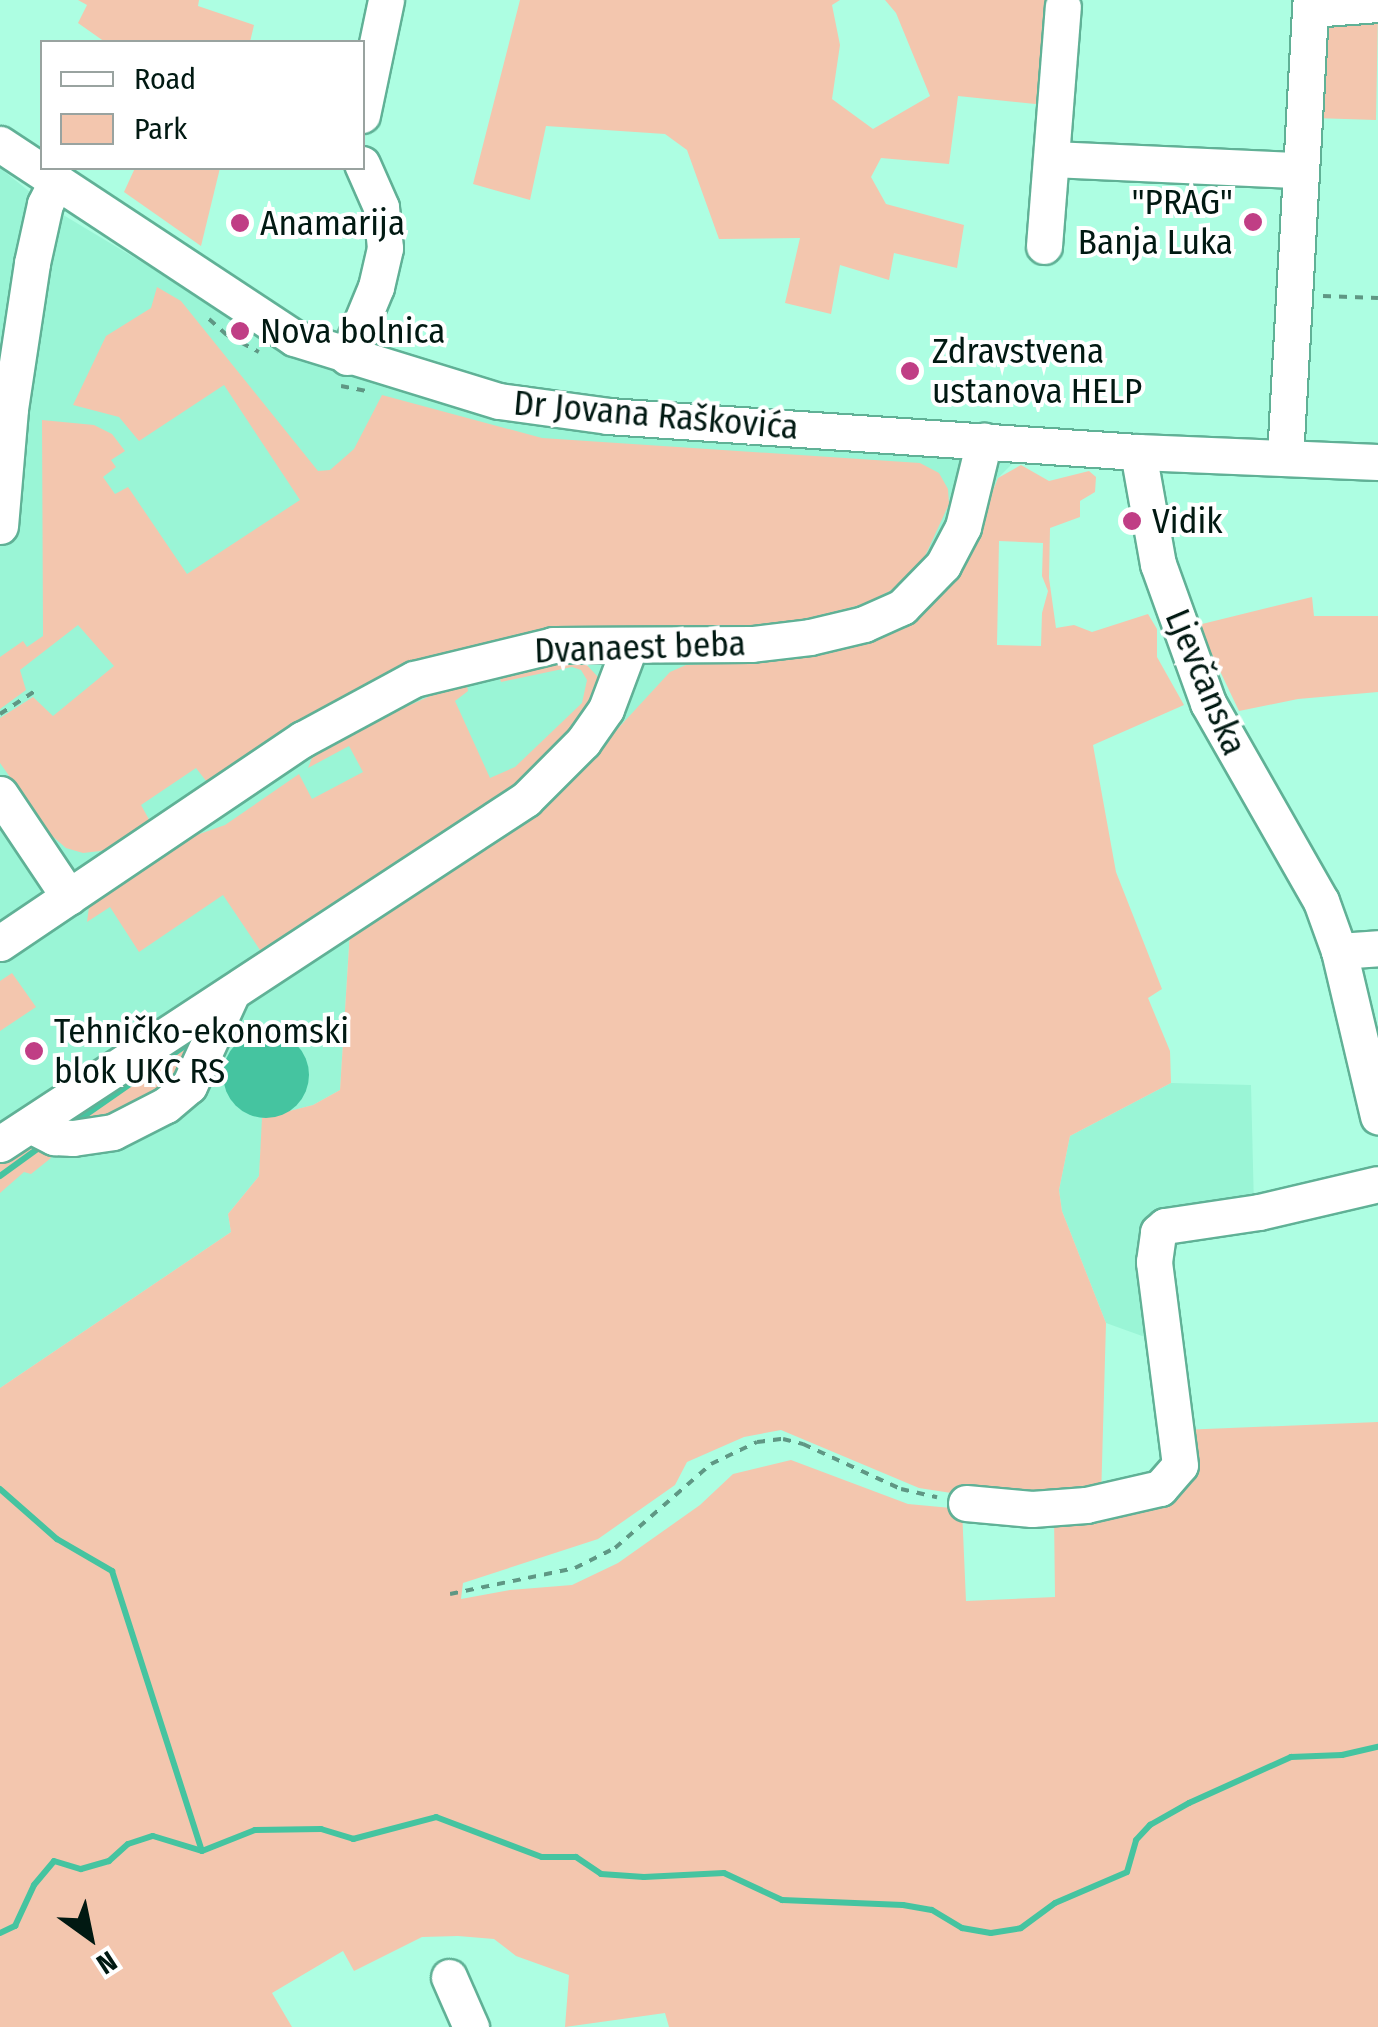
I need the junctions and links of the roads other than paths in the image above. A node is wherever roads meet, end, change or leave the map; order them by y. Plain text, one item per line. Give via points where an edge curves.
1 (386, 0) edge
2 (1378, 4) edge
3 (1310, 5) edge
4 (1064, 6) dead end
5 (365, 101) edge
6 (0, 144) edge
7 (1053, 160) junction
8 (365, 170) edge
9 (1298, 170) junction
10 (55, 184) junction
11 (1044, 246) dead end
12 (340, 370) junction
13 (984, 441) junction
14 (1138, 452) junction
15 (1285, 458) junction
16 (1378, 462) edge
17 (0, 526) edge
18 (630, 645) junction
19 (0, 794) edge
20 (68, 897) junction
21 (0, 943) edge
22 (1378, 948) edge
23 (1338, 951) junction
24 (231, 994) junction
25 (1378, 1116) edge
26 (30, 1125) junction
27 (0, 1144) edge
28 (1378, 1184) edge
29 (966, 1503) road end
30 (448, 1977) dead end
31 (471, 2027) edge

1 - 5 street
2 - 3 street
3 - 9 street
4 - 7 street
6 - 10 street, Dr Jovana Raškovića
7 - 9 street
7 - 11 street
8 - 12 street via 381,206 385,248 376,287
9 - 15 street via 1298,296
10 - 12 street, Dr Jovana Raškovića
10 - 17 street via 32,263
12 - 13 street, Dr Jovana Raškovića via 549,411
13 - 14 street, Dr Jovana Raškovića
13 - 18 street, Dvanaest beba via 958,536 931,580 902,606 810,638
14 - 15 street, Dr Jovana Raškovića
14 - 23 street, Ljevčanska via 1158,564 1208,704 1306,870
15 - 16 street, Dr Jovana Raškovića
18 - 20 street, Dvanaest beba via 553,645 414,680 303,739
18 - 24 street via 606,709 552,777
19 - 20 street
20 - 21 street, Dvanaest beba
22 - 23 street
23 - 25 street, Ljevčanska
24 - 26 street
24 - 26 street via 188,1086 166,1105 113,1132 73,1138
26 - 27 street
28 - 29 street via 1158,1232 1154,1262 1180,1464 1160,1488 1118,1500 1032,1509
30 - 31 street

